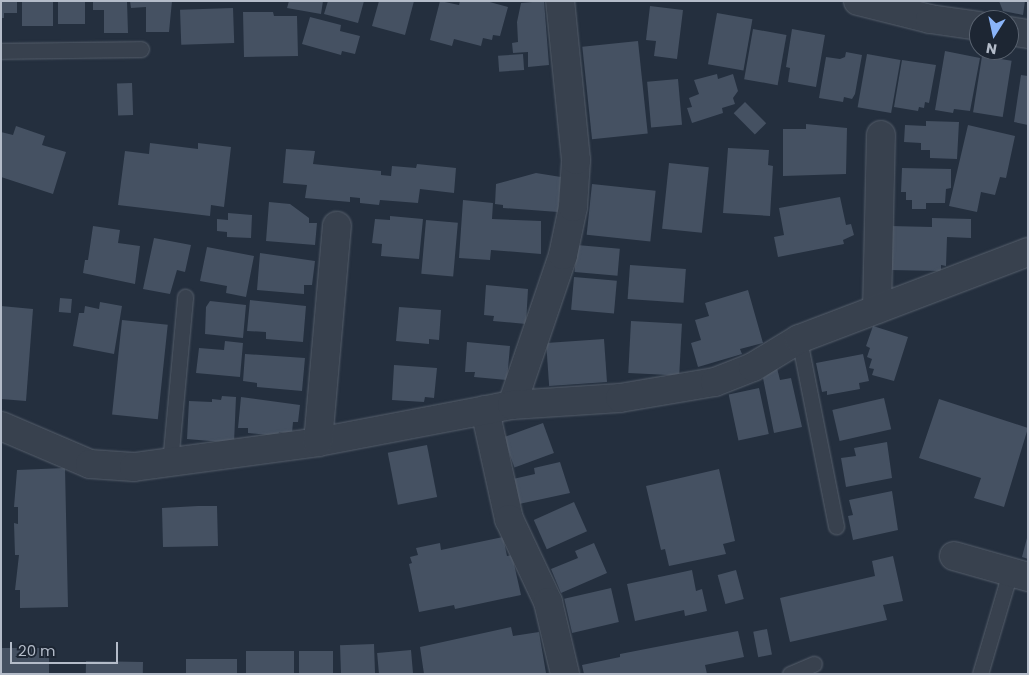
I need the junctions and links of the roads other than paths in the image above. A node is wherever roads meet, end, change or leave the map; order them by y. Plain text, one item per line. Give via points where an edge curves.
1 (560, 1) edge
2 (858, 1) edge
3 (969, 25) edge
4 (140, 49) dead end
5 (1, 51) edge
6 (881, 134) dead end
7 (336, 226) dead end
8 (1028, 252) edge
9 (185, 298) dead end
10 (877, 309) junction
11 (799, 339) junction
12 (512, 405) junction
13 (485, 410) junction
14 (1, 426) edge
15 (318, 442) junction
16 (170, 463) junction
17 (836, 526) dead end
18 (954, 556) dead end
19 (1019, 575) edge
20 (814, 664) dead end
21 (565, 674) edge
22 (790, 674) edge
23 (980, 674) edge

1 - 12 street via 576,160 573,207 562,255
2 - 3 street via 930,19
4 - 5 lane
6 - 10 street
7 - 15 street
8 - 10 street
9 - 16 lane
10 - 11 street
11 - 12 street via 753,367 716,382 620,398
11 - 17 lane
12 - 13 street
13 - 15 street
13 - 21 street via 509,519 548,602
14 - 16 street via 90,464 134,467
15 - 16 street
18 - 19 street
19 - 23 lane
20 - 22 lane

